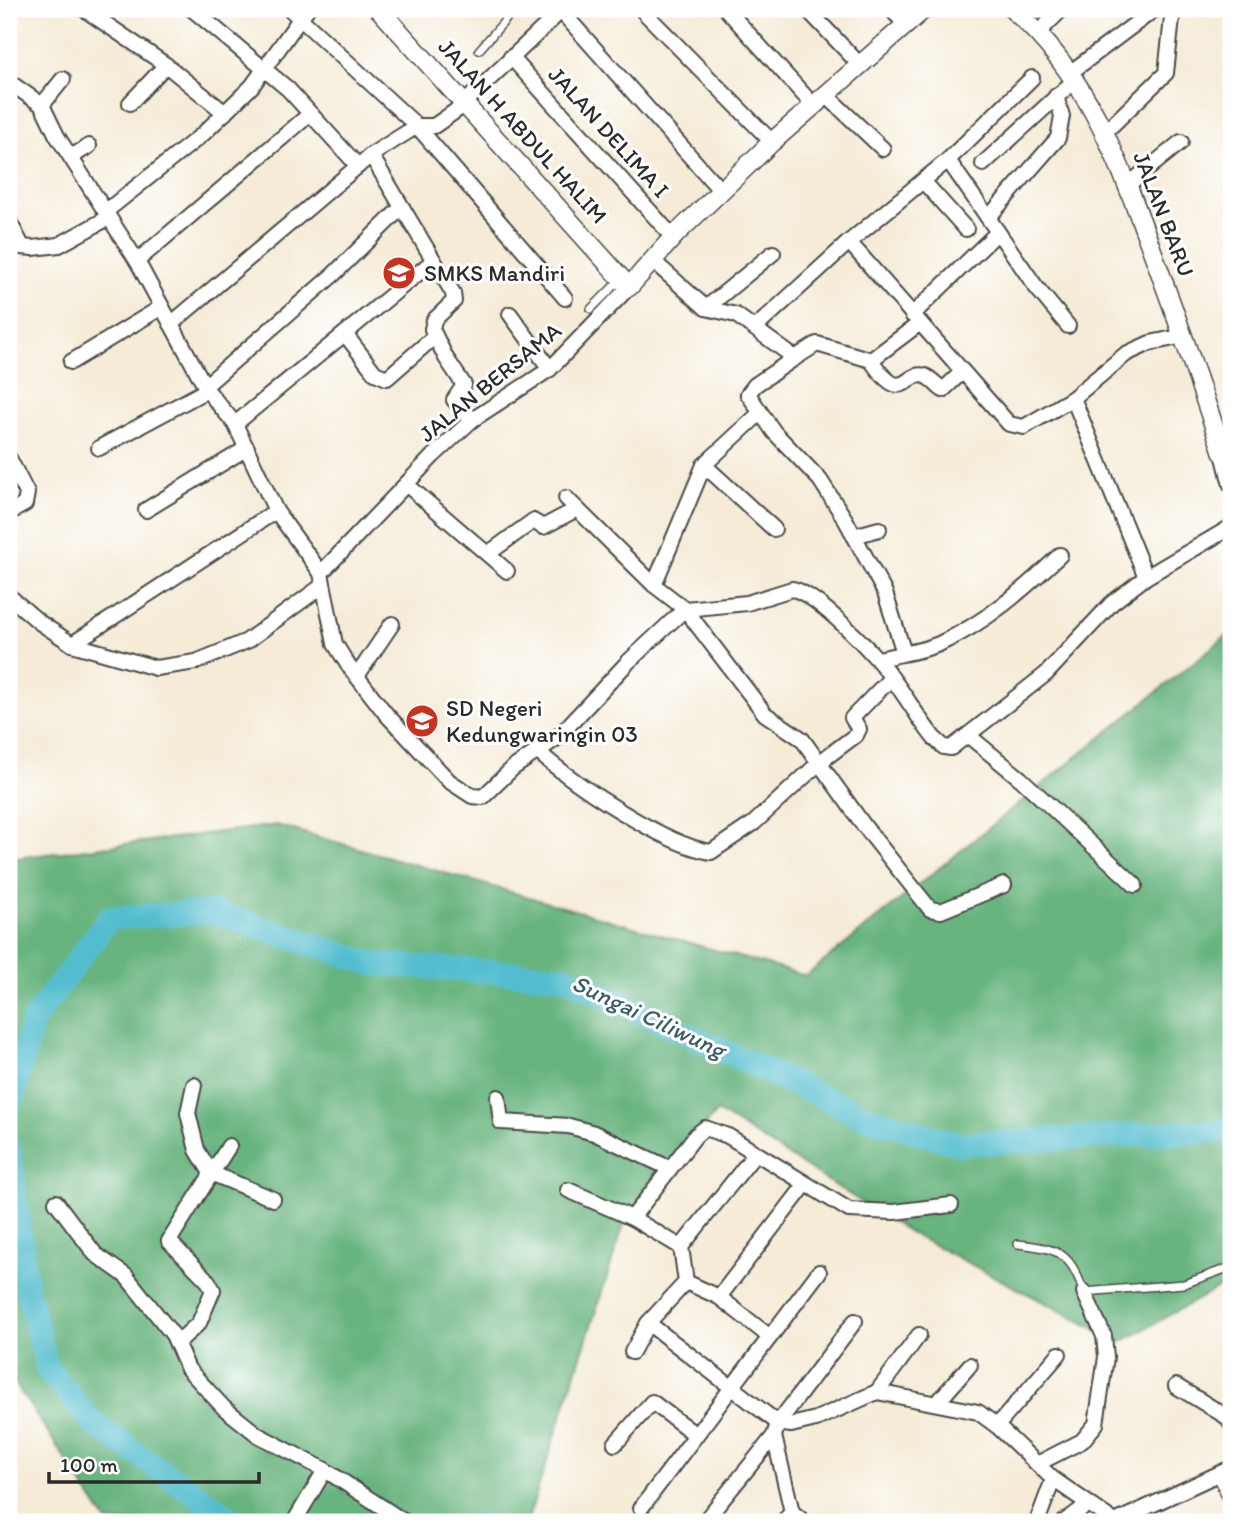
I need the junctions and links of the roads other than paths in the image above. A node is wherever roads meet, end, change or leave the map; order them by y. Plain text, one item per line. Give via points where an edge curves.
1 (83, 9) edge
2 (192, 9) edge
3 (379, 9) edge
4 (515, 9) edge
5 (642, 9) edge
6 (726, 9) edge
7 (807, 9) edge
8 (891, 9) edge
9 (924, 9) edge
10 (1012, 9) edge
11 (1062, 9) edge
12 (1155, 9) edge
13 (1173, 9) edge
14 (562, 10) edge
15 (300, 11) edge
16 (907, 26) junction
17 (1039, 32) junction
18 (479, 50) dead end
19 (511, 57) junction
20 (166, 65) junction
21 (860, 65) junction
22 (265, 69) junction
23 (1074, 76) junction
24 (1032, 78) dead end
25 (63, 79) dead end
26 (9, 82) edge
27 (1056, 96) junction
28 (820, 100) junction
29 (130, 103) dead end
30 (465, 103) junction
31 (42, 105) junction
32 (225, 113) junction
33 (310, 114) junction
34 (417, 127) junction
35 (1106, 131) junction
36 (772, 142) junction
37 (1181, 142) dead end
38 (89, 145) dead end
39 (883, 149) dead end
40 (372, 155) junction
41 (71, 157) junction
42 (948, 160) junction
43 (983, 164) dead end
44 (358, 166) junction
45 (923, 181) junction
46 (1128, 185) junction
47 (721, 191) junction
48 (402, 207) junction
49 (107, 215) junction
50 (988, 218) junction
51 (9, 221) edge
52 (966, 229) dead end
53 (998, 232) junction
54 (673, 237) junction
55 (849, 242) junction
56 (15, 246) edge
57 (773, 253) dead end
58 (137, 261) junction
59 (433, 261) junction
60 (653, 261) junction
61 (625, 283) junction
62 (565, 299) dead end
63 (162, 307) junction
64 (706, 308) junction
65 (591, 309) dead end
66 (510, 314) dead end
67 (916, 319) junction
68 (171, 324) junction
69 (1068, 326) dead end
70 (755, 327) junction
71 (345, 334) junction
72 (1184, 336) junction
73 (433, 337) junction
74 (795, 358) junction
75 (871, 360) junction
76 (71, 362) dead end
77 (550, 369) junction
78 (962, 373) junction
79 (206, 388) junction
80 (1073, 398) junction
81 (760, 413) junction
82 (472, 421) junction
83 (235, 424) junction
84 (99, 448) dead end
85 (247, 448) junction
86 (1227, 451) edge
87 (9, 458) edge
88 (704, 465) junction
89 (406, 484) junction
90 (1231, 485) edge
91 (566, 498) dead end
92 (577, 509) junction
93 (146, 510) dead end
94 (276, 512) junction
95 (9, 513) edge
96 (1231, 527) edge
97 (774, 528) dead end
98 (879, 529) dead end
99 (854, 536) junction
100 (489, 553) junction
101 (1060, 555) dead end
102 (507, 570) dead end
103 (1146, 577) junction
104 (322, 580) junction
105 (654, 585) junction
106 (9, 596) edge
107 (685, 609) junction
108 (392, 624) dead end
109 (72, 644) junction
110 (904, 653) junction
111 (877, 659) junction
112 (357, 676) junction
113 (890, 679) junction
114 (969, 736) junction
115 (537, 751) junction
116 (820, 762) junction
117 (1135, 885) dead end
118 (1004, 886) dead end
119 (194, 1085) dead end
120 (498, 1097) dead end
121 (229, 1146) dead end
122 (755, 1154) junction
123 (669, 1168) junction
124 (211, 1172) junction
125 (805, 1185) junction
126 (568, 1191) dead end
127 (273, 1199) dead end
128 (56, 1202) dead end
129 (951, 1205) dead end
130 (632, 1219) junction
131 (1017, 1244) dead end
132 (681, 1247) junction
133 (1231, 1267) edge
134 (819, 1272) dead end
135 (686, 1282) junction
136 (1084, 1292) junction
137 (719, 1297) junction
138 (855, 1321) dead end
139 (648, 1322) junction
140 (919, 1335) dead end
141 (770, 1337) junction
142 (177, 1343) junction
143 (632, 1352) dead end
144 (1059, 1354) dead end
145 (970, 1365) dead end
146 (731, 1386) junction
147 (1176, 1386) dead end
148 (877, 1392) junction
149 (939, 1402) junction
150 (1231, 1424) edge
151 (997, 1426) junction
152 (776, 1429) junction
153 (696, 1435) junction
154 (615, 1444) dead end
155 (1037, 1464) junction
156 (325, 1470) junction
157 (1225, 1471) edge
158 (1051, 1485) dead end
159 (1231, 1499) edge
160 (1086, 1506) dead end
161 (641, 1508) dead end
162 (787, 1517) edge
163 (295, 1522) edge
164 (405, 1522) edge
165 (704, 1522) edge
166 (804, 1522) edge
167 (1037, 1522) edge
168 (1064, 1522) edge
169 (1116, 1522) edge

1 - 20 street
2 - 22 street
3 - 30 street, JALAN H ABDUL HALIM
4 - 18 lane
5 - 36 street
6 - 28 street
7 - 21 street
8 - 16 street
9 - 16 street
10 - 17 street, JALAN BARU
11 - 17 street
12 - 23 street
13 - 35 street via 1166,73
14 - 19 street
14 - 47 street
15 - 22 street
15 - 34 street
16 - 21 street
17 - 23 street, JALAN BARU
19 - 30 street
19 - 54 street, JALAN DELIMA I
20 - 29 street
20 - 32 street
21 - 28 street
22 - 32 street
22 - 33 street
23 - 27 street
23 - 35 street, JALAN BARU
24 - 42 street
25 - 31 street
26 - 31 street
27 - 43 street
27 - 50 street via 1062,116 1058,138
28 - 36 street
28 - 39 street
30 - 34 street via 434,126
30 - 61 street, JALAN H ABDUL HALIM
31 - 41 street
32 - 49 street
33 - 44 street
33 - 58 street
34 - 40 street
34 - 62 street
35 - 46 street, JALAN BARU
36 - 47 street
37 - 46 street
38 - 41 street
40 - 44 street
40 - 48 street
41 - 49 street
42 - 45 street
42 - 50 street
44 - 68 street
45 - 52 street
45 - 55 street
46 - 72 street, JALAN BARU
47 - 54 street
48 - 59 street
48 - 79 street
49 - 56 street via 59,245
49 - 58 street
50 - 53 street
51 - 56 street
53 - 67 street
53 - 69 street
54 - 60 street
55 - 67 street
55 - 70 street
57 - 64 street
58 - 63 street
59 - 71 street
59 - 73 street via 454,298 434,320
60 - 61 street
60 - 64 street
61 - 65 lane
61 - 77 street, JALAN BERSAMA
63 - 68 street
63 - 76 street
64 - 70 street
66 - 77 street
67 - 75 street
67 - 78 street
68 - 79 street
70 - 74 street
71 - 73 street via 375,373 387,378
71 - 83 street
72 - 80 street via 1126,354
72 - 86 street, JALAN BARU
73 - 82 street via 464,385 454,400
74 - 75 street via 817,344
74 - 81 street via 748,394
75 - 78 street via 894,385 924,376 943,390
77 - 82 street, JALAN BERSAMA
78 - 80 street via 1009,424 1024,427
79 - 83 street
79 - 84 street
80 - 103 street
81 - 88 street
81 - 99 street via 820,481
82 - 89 street, JALAN BERSAMA
83 - 85 street
85 - 93 street
85 - 94 street
86 - 90 street
87 - 95 street via 27,493 25,504
88 - 97 street
88 - 105 street
89 - 100 street
89 - 104 street, JALAN BERSAMA
91 - 92 street
92 - 100 street via 543,527 533,522
92 - 105 street
94 - 104 street
94 - 109 street
96 - 103 street
98 - 99 street
99 - 110 street via 890,603
100 - 102 street
101 - 110 street via 999,609 968,629 939,645
103 - 114 street via 1112,603 1046,674
104 - 109 street, JALAN BERSAMA via 247,641 178,667 156,668
104 - 112 street via 335,644
105 - 107 street
106 - 109 street, JALAN BERSAMA
107 - 111 street via 747,603 781,590 800,590
107 - 115 street via 557,738
107 - 116 street via 751,699 802,738
108 - 112 street
110 - 111 street
111 - 113 street
112 - 115 street via 434,766 472,796 483,797
113 - 114 street via 944,747 951,748
113 - 116 street via 852,718 859,732
114 - 117 street
115 - 116 street via 624,813 711,852 754,822
116 - 118 street via 930,909 941,911
119 - 124 street via 187,1113 197,1150
120 - 123 street via 498,1118 506,1124 547,1124 594,1133
121 - 124 street
122 - 123 street via 705,1128
122 - 125 street
122 - 132 street
123 - 130 street
124 - 127 street
124 - 142 street via 169,1241 213,1290 199,1323
125 - 129 street via 849,1210 865,1213
125 - 137 street
126 - 130 street
128 - 142 street via 96,1254 126,1276
130 - 132 street
131 - 136 lane via 1064,1254 1076,1269
132 - 135 street
133 - 136 lane via 1184,1283
134 - 141 street
135 - 137 street
135 - 139 street
136 - 155 street via 1104,1336 1097,1424 1082,1441
137 - 141 street
138 - 152 street
139 - 143 street
139 - 146 street
140 - 148 street
141 - 146 street
142 - 156 street via 188,1369 224,1408 258,1435
144 - 151 street
145 - 149 street
146 - 152 street
146 - 153 street
147 - 150 street
148 - 149 street
148 - 152 street via 816,1419
149 - 151 street via 978,1412
151 - 155 street
152 - 162 street
152 - 165 street
153 - 154 street via 652,1402
153 - 161 street
155 - 169 street
156 - 163 street
156 - 164 street
157 - 159 street
157 - 169 street
158 - 167 street
160 - 168 street
162 - 166 street

